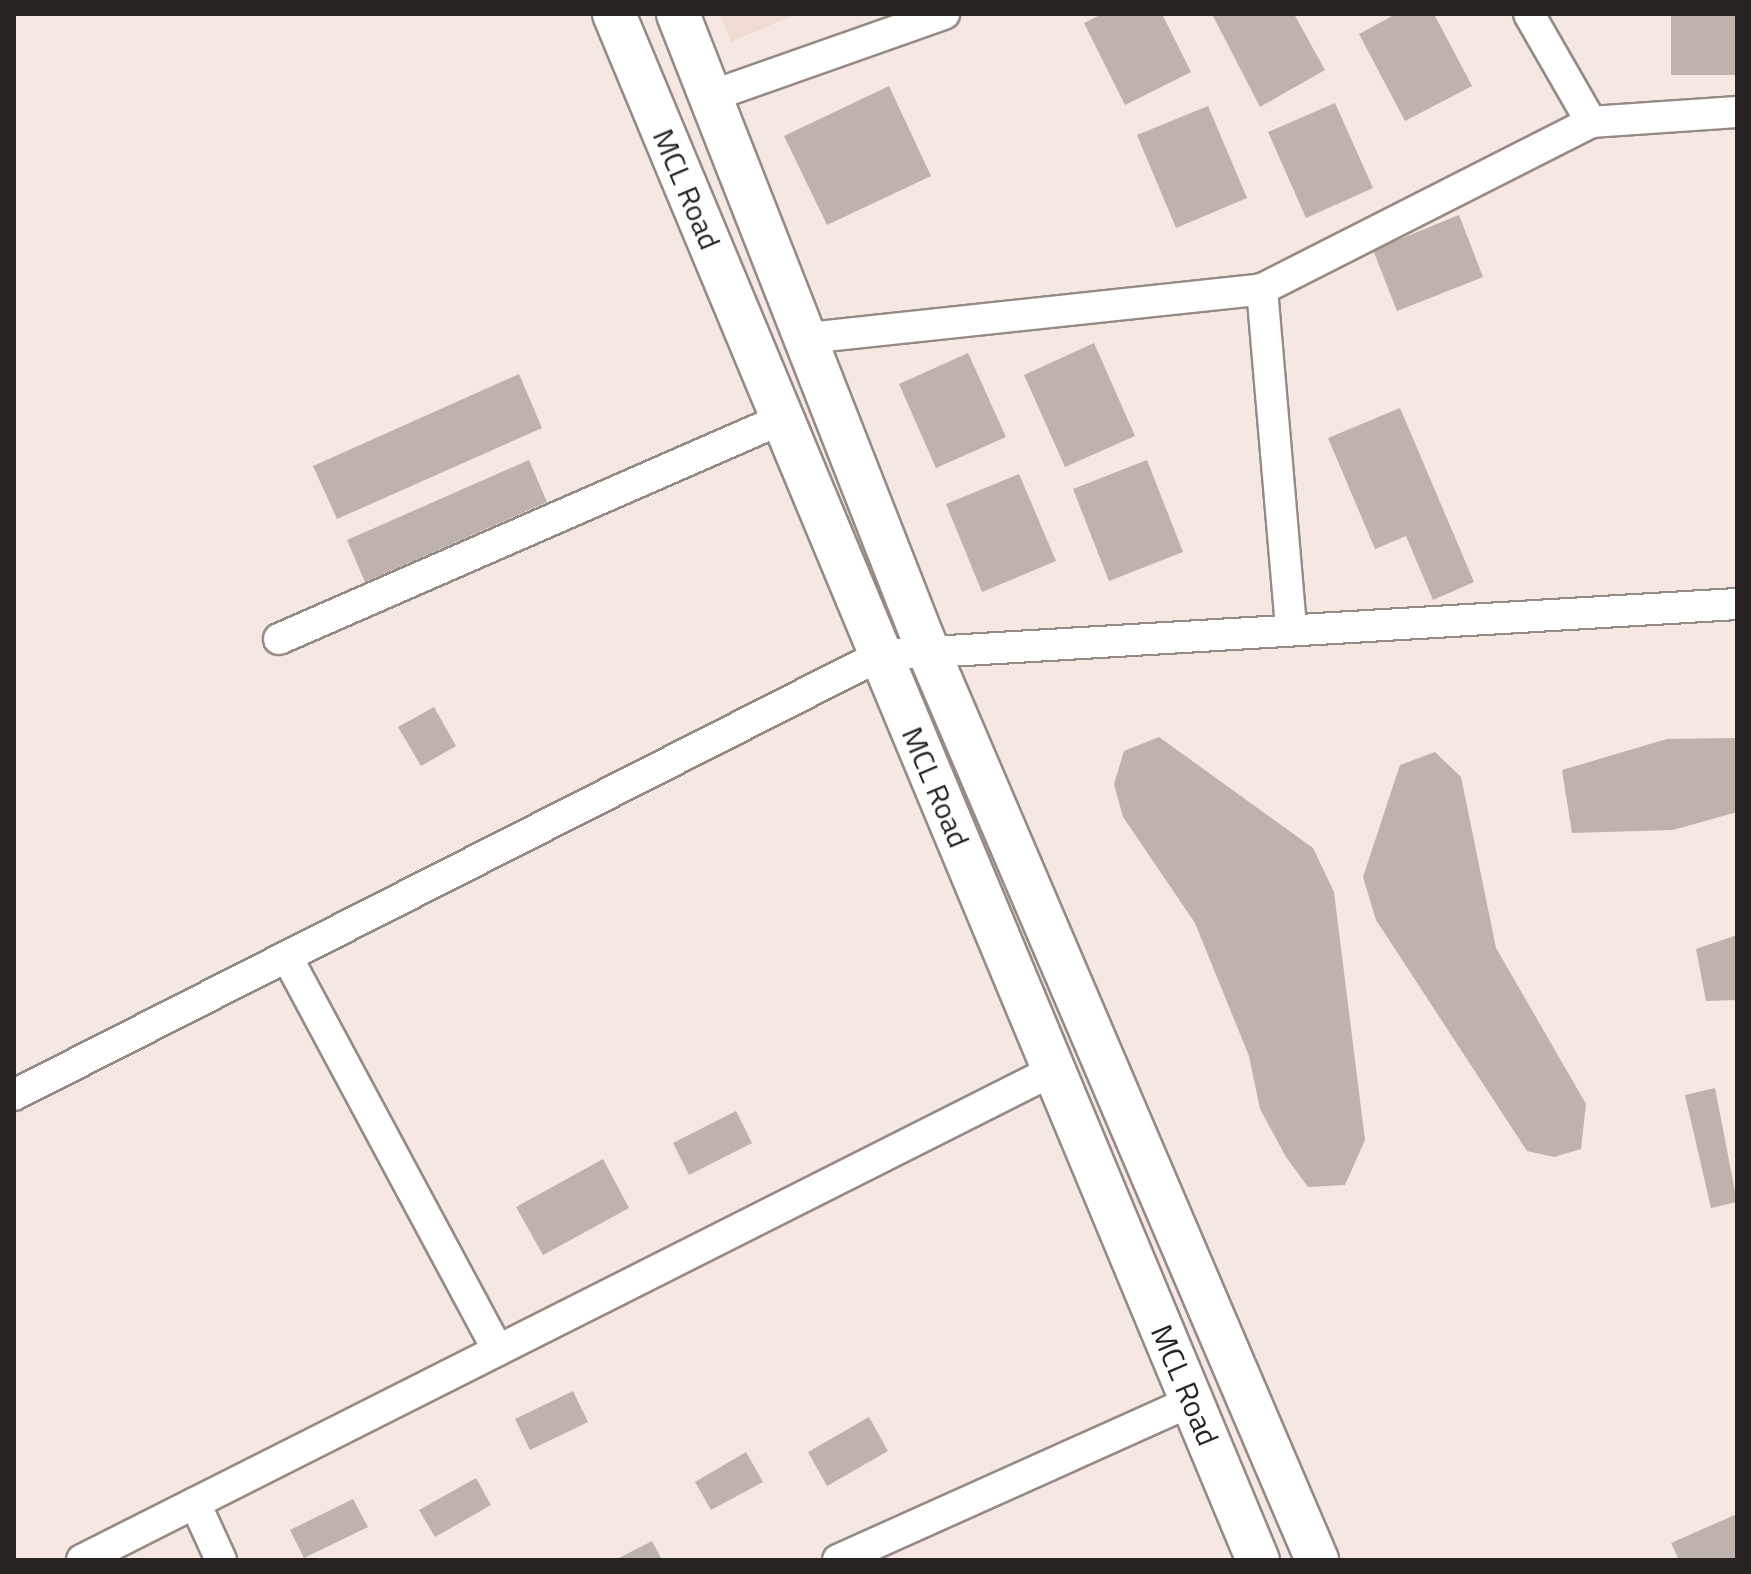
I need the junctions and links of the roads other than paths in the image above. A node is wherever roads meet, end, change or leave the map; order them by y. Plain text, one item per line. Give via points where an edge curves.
1 (614, 14) edge
2 (678, 14) edge
3 (944, 14) edge
4 (1529, 14) edge
5 (714, 95) junction
6 (1737, 112) edge
7 (1591, 122) junction
8 (1262, 289) junction
9 (807, 338) junction
10 (782, 419) junction
11 (1737, 604) edge
12 (1291, 627) junction
13 (279, 639) dead end
14 (929, 651) junction
15 (881, 655) junction
16 (287, 957) junction
17 (1054, 1070) junction
18 (14, 1095) edge
19 (498, 1350) junction
20 (1191, 1401) junction
21 (195, 1503) junction
22 (82, 1560) edge
23 (221, 1560) edge
24 (838, 1560) edge
25 (1258, 1560) edge
26 (1317, 1560) edge

1 - 10 street, MCL Road
2 - 5 street, MCL Road
3 - 5 street
4 - 7 street
5 - 9 street, MCL Road
6 - 7 street
7 - 8 street
8 - 9 street
8 - 12 street
9 - 14 street, MCL Road
10 - 13 street
10 - 15 street, MCL Road
11 - 12 street
12 - 14 street
14 - 15 street
14 - 26 street, MCL Road
15 - 16 street
15 - 17 street, MCL Road
16 - 18 street
16 - 19 street
17 - 19 street
17 - 20 street, MCL Road
19 - 21 street
20 - 24 street
20 - 25 street, MCL Road
21 - 22 street
21 - 23 street

